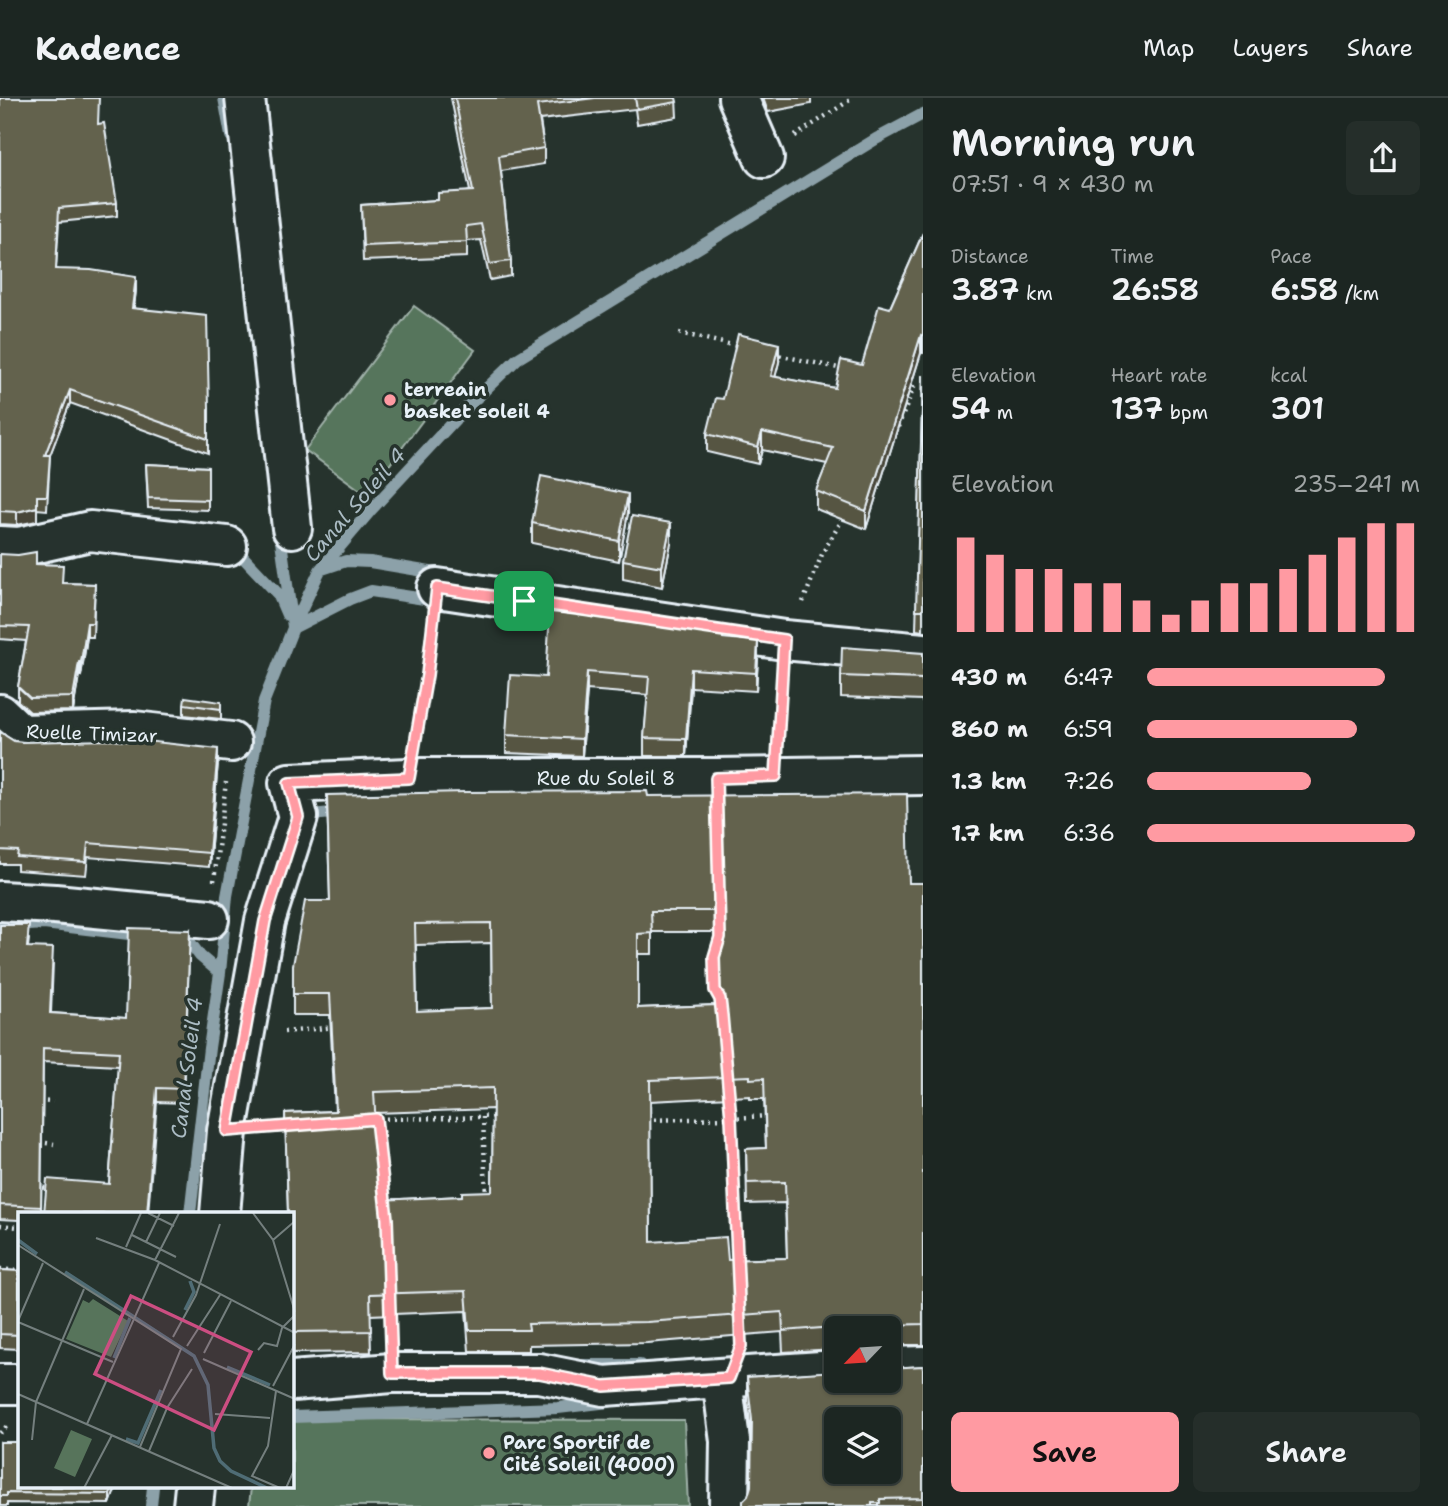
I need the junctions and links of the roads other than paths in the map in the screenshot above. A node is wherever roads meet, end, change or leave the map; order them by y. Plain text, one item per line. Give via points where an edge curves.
1 (246, 98) edge
2 (738, 98) edge
3 (764, 158) road end
4 (292, 528) dead end
5 (0, 546) edge
6 (227, 546) dead end
7 (437, 588) road end
8 (923, 653) edge
9 (0, 714) edge
10 (231, 742) road end
11 (923, 775) edge
12 (0, 901) edge
13 (209, 919) road end
14 (220, 1212) edge
15 (923, 1366) edge
16 (901, 1367) edge
17 (824, 1371) edge
18 (722, 1379) junction
19 (294, 1381) edge
20 (0, 1384) edge
21 (18, 1384) edge
22 (195, 1488) edge
23 (193, 1506) edge
24 (729, 1506) edge

1 - 4 street
2 - 3 street
5 - 6 street via 19,547 90,531
7 - 8 street via 784,640
9 - 10 street, Ruelle Timizar via 21,734 134,731
11 - 14 street, Rue du Soleil 8 via 289,783 298,817 265,921 227,1131
12 - 13 street
15 - 16 street
17 - 18 street
18 - 19 street via 604,1386 539,1373 392,1373
18 - 24 street via 730,1441
20 - 21 street
22 - 23 street

